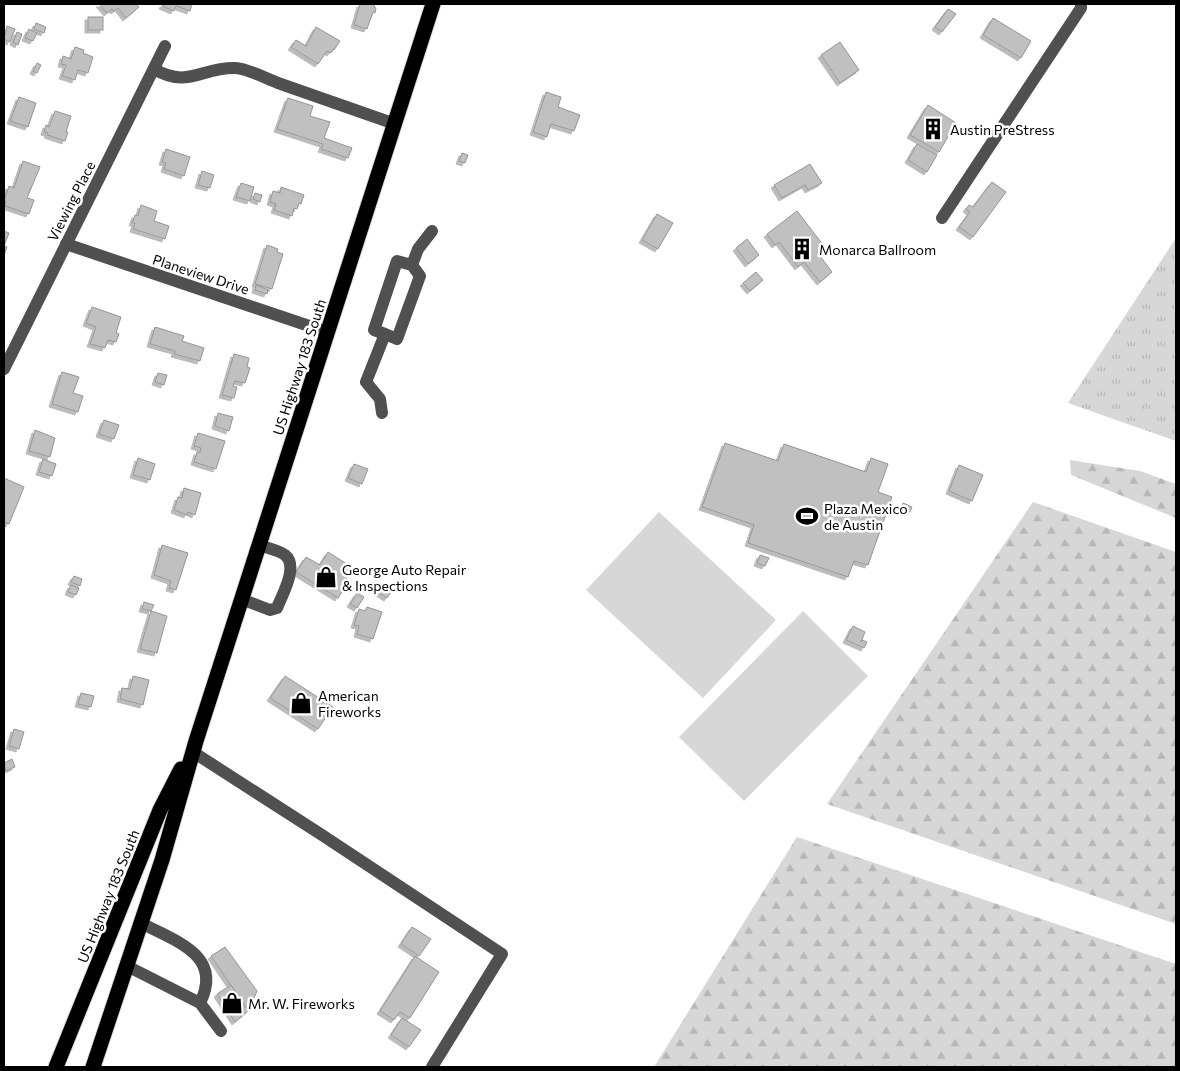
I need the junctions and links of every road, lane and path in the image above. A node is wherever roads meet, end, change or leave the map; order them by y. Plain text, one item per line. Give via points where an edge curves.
1 (433, 4) edge
2 (1081, 4) edge
3 (165, 46) dead end
4 (154, 69) junction
5 (395, 124) junction
6 (942, 218) dead end
7 (432, 231) dead end
8 (66, 244) junction
9 (412, 266) junction
10 (327, 332) junction
11 (385, 334) junction
12 (4, 369) edge
13 (382, 413) dead end
14 (259, 544) junction
15 (241, 599) junction
16 (194, 746) junction
17 (141, 924) junction
18 (127, 966) junction
19 (200, 1003) junction
20 (221, 1031) dead end
21 (56, 1067) edge
22 (93, 1067) edge
23 (432, 1067) edge

1 - 5 highway, US Highway 183 South
2 - 6 street
3 - 4 street, Viewing Place
4 - 5 street via 165,76 180,78 225,69 246,70
4 - 8 street, Viewing Place
5 - 10 highway, US Highway 183 South
7 - 9 street via 418,249
8 - 10 street, Planeview Drive
8 - 12 street, Viewing Place
9 - 11 street via 420,276 397,339
9 - 11 street via 397,261 374,330
10 - 14 highway, US Highway 183 South
11 - 13 street via 366,382 380,399
14 - 15 highway, US Highway 183 South
14 - 15 street via 285,554 291,570 277,608 270,610
15 - 16 highway, US Highway 183 South
16 - 17 highway, US Highway 183 South
16 - 21 highway, US Highway 183 South via 160,810
16 - 23 street via 502,954
17 - 18 highway, US Highway 183 South
17 - 19 street via 189,948 202,963 207,978
18 - 19 street
18 - 22 highway, US Highway 183 South
19 - 20 street

